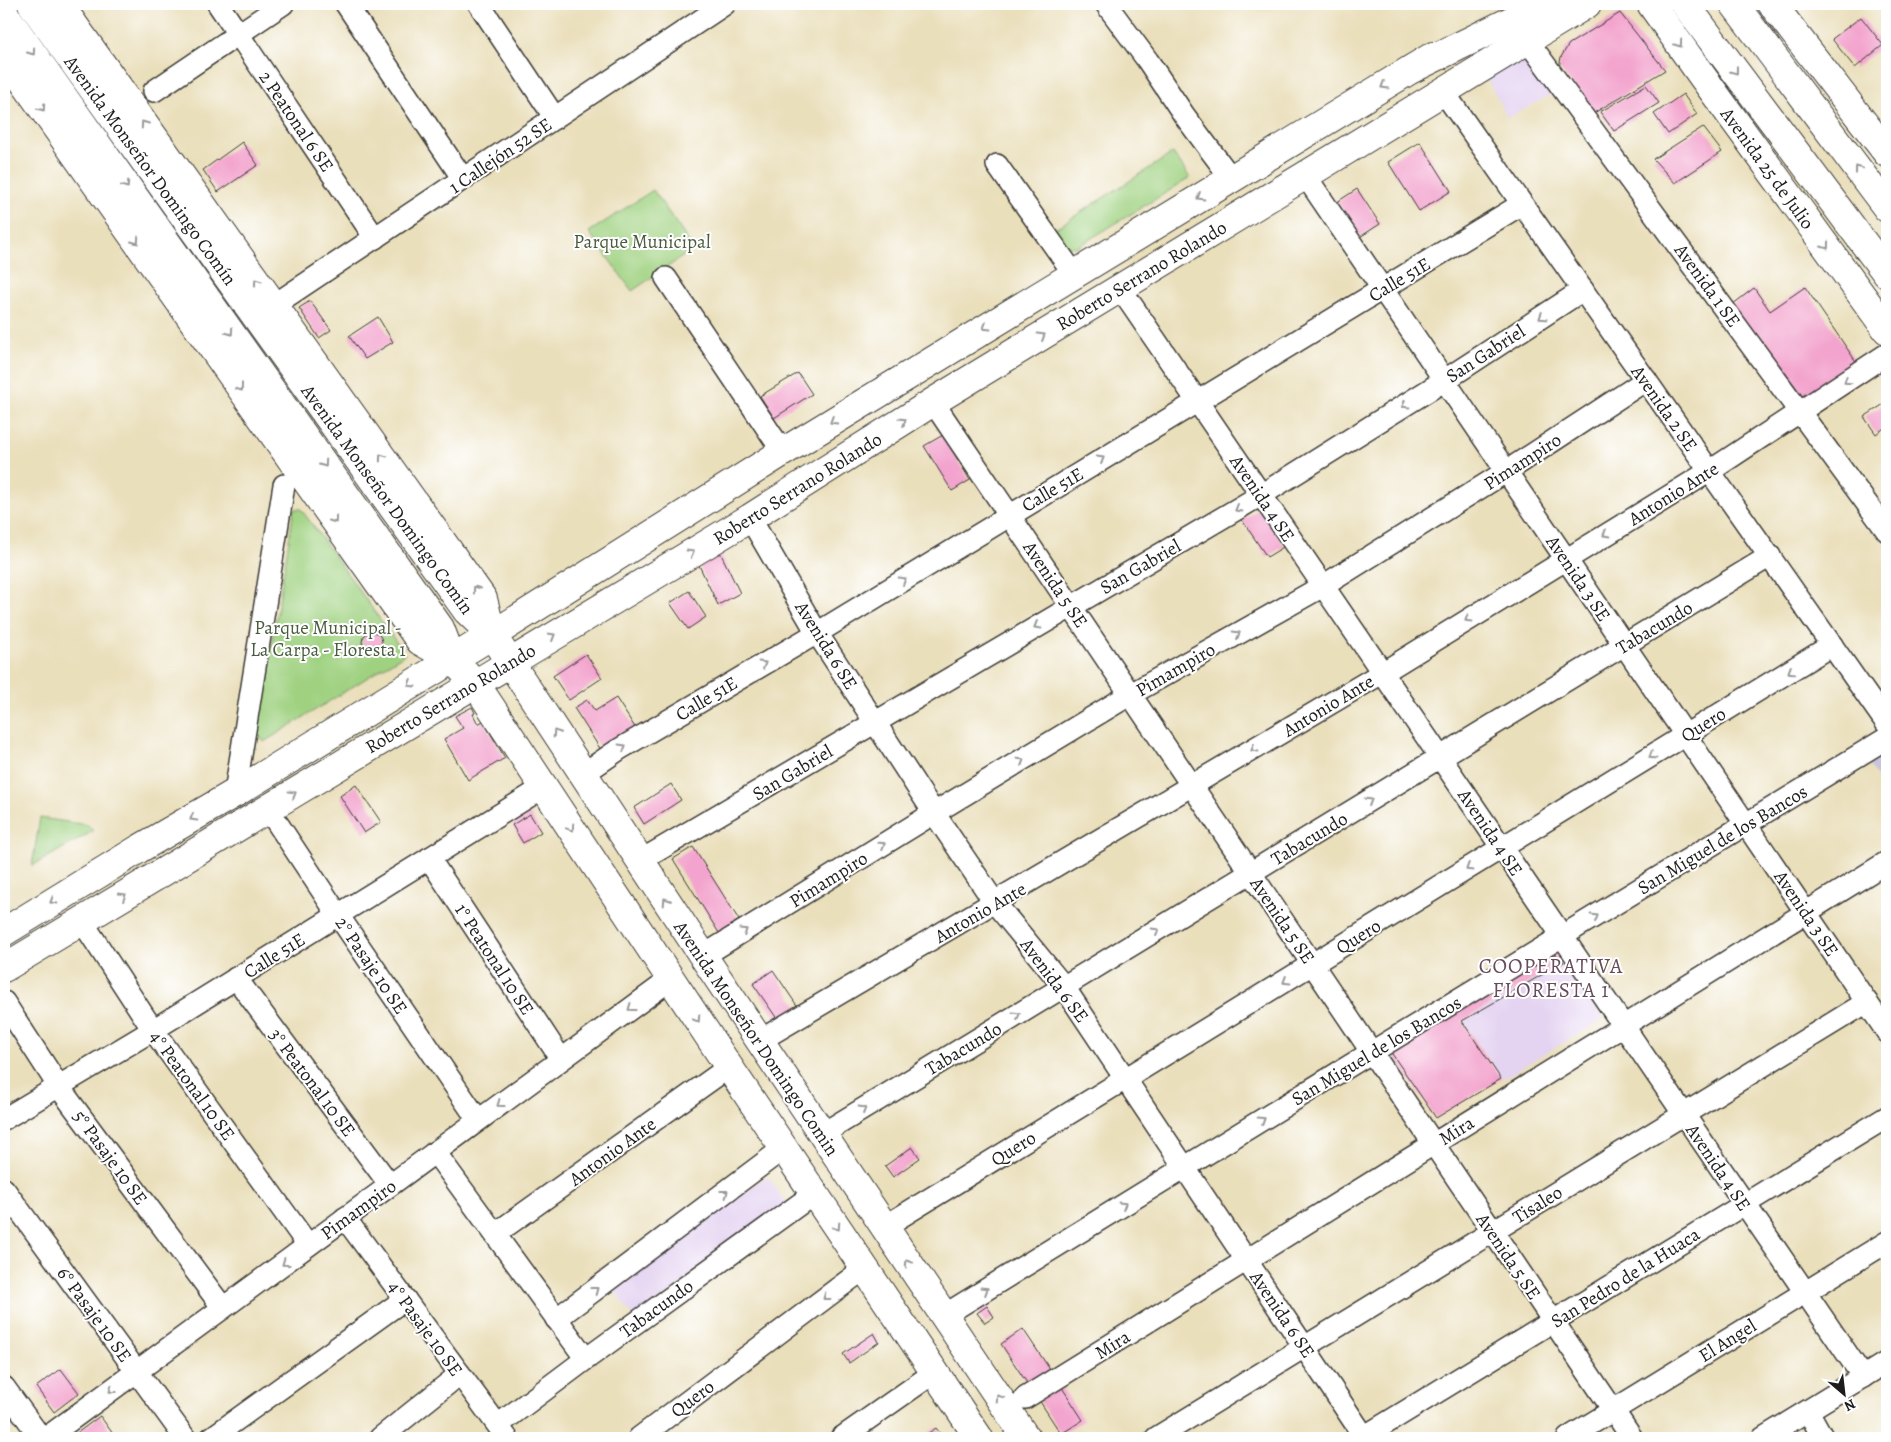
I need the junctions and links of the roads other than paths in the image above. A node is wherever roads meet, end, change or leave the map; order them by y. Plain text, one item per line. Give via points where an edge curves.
1 (32, 4) edge
2 (59, 4) edge
3 (218, 4) edge
4 (283, 4) edge
5 (346, 4) edge
6 (479, 4) edge
7 (725, 4) edge
8 (1106, 4) edge
9 (1514, 4) edge
10 (1545, 4) edge
11 (1587, 4) edge
12 (1652, 4) edge
13 (1685, 4) edge
14 (1734, 4) edge
15 (1750, 4) edge
16 (1772, 4) edge
17 (4, 13) edge
18 (238, 34) junction
19 (1526, 40) junction
20 (4, 54) edge
21 (1412, 69) junction
22 (154, 90) dead end
23 (1443, 92) junction
24 (1840, 92) junction
25 (555, 118) junction
26 (1887, 153) edge
27 (996, 165) dead end
28 (1305, 175) junction
29 (1232, 178) junction
30 (463, 179) junction
31 (1522, 204) junction
32 (1887, 208) edge
33 (195, 212) junction
34 (375, 238) junction
35 (1074, 274) junction
36 (1887, 274) edge
37 (666, 278) dead end
38 (1120, 288) junction
39 (1383, 288) junction
40 (1583, 290) junction
41 (274, 305) junction
42 (198, 308) junction
43 (1887, 330) edge
44 (1887, 354) edge
45 (1444, 380) junction
46 (1646, 380) junction
47 (1197, 401) junction
48 (933, 402) junction
49 (1801, 412) junction
50 (783, 452) junction
51 (1506, 471) junction
52 (1710, 471) junction
53 (284, 485) dead end
54 (1261, 495) junction
55 (1010, 515) junction
56 (750, 518) junction
57 (1887, 531) edge
58 (1770, 556) junction
59 (1566, 559) junction
60 (1323, 586) junction
61 (1071, 606) junction
62 (817, 633) junction
63 (492, 635) junction
64 (1625, 645) junction
65 (1832, 645) junction
66 (452, 659) junction
67 (510, 662) junction
68 (1382, 673) junction
69 (474, 683) junction
70 (1131, 694) junction
71 (876, 722) junction
72 (1887, 724) edge
73 (1686, 735) junction
74 (1887, 738) edge
75 (1440, 757) junction
76 (583, 774) junction
77 (1192, 786) junction
78 (544, 787) junction
79 (235, 793) junction
80 (268, 809) junction
81 (934, 813) junction
82 (1747, 824) junction
83 (1502, 848) junction
84 (429, 858) junction
85 (640, 861) junction
86 (1887, 862) edge
87 (1251, 873) junction
88 (995, 903) junction
89 (1806, 912) junction
90 (338, 915) junction
91 (82, 921) junction
92 (4, 932) edge
93 (1562, 937) junction
94 (702, 956) junction
95 (1313, 964) junction
96 (4, 968) edge
97 (236, 978) junction
98 (671, 979) junction
99 (1064, 987) junction
100 (4, 1002) edge
101 (1867, 1002) junction
102 (1623, 1026) junction
103 (153, 1030) junction
104 (1887, 1032) edge
105 (759, 1041) junction
106 (1372, 1052) junction
107 (562, 1059) junction
108 (729, 1067) junction
109 (1126, 1079) junction
110 (59, 1087) junction
111 (1684, 1114) junction
112 (1887, 1117) edge
113 (4, 1119) edge
114 (478, 1120) junction
115 (822, 1134) junction
116 (1434, 1144) junction
117 (784, 1148) junction
118 (435, 1152) junction
119 (1184, 1167) junction
120 (390, 1185) junction
121 (4, 1189) edge
122 (815, 1193) junction
123 (1745, 1204) junction
124 (346, 1218) junction
125 (884, 1228) junction
126 (1493, 1231) junction
127 (496, 1234) junction
128 (1887, 1242) edge
129 (308, 1245) junction
130 (1246, 1260) junction
131 (865, 1268) junction
132 (1805, 1292) junction
133 (405, 1299) junction
134 (223, 1308) junction
135 (944, 1316) junction
136 (556, 1319) junction
137 (1553, 1322) junction
138 (1304, 1347) junction
139 (586, 1359) junction
140 (1887, 1362) edge
141 (137, 1371) junction
142 (935, 1372) junction
143 (460, 1374) junction
144 (1863, 1377) junction
145 (4, 1387) edge
146 (1025, 1398) dead end
147 (1613, 1410) junction
148 (1808, 1411) junction
149 (503, 1432) edge
150 (41, 1438) edge
151 (46, 1438) edge
152 (186, 1438) edge
153 (212, 1438) edge
154 (380, 1438) edge
155 (639, 1438) edge
156 (842, 1438) edge
157 (979, 1438) edge
158 (1026, 1438) edge
159 (1156, 1438) edge
160 (1364, 1438) edge
161 (1568, 1438) edge
162 (1632, 1438) edge
163 (1763, 1438) edge
164 (1823, 1438) edge

1 - 33 main road, Avenida Monseñor Domingo Comín
33 -> 2 main road, Avenida Monseñor Domingo Comín
3 - 18 street, 2 Peatonal 6 SE
4 - 18 street
5 - 30 street
6 - 25 street
7 - 25 street, 1 Callejón 52 SE
8 - 29 street
9 - 21 main road, Roberto Serrano Rolando
10 - 21 main road
11 - 19 main road, Roberto Serrano Rolando
12 -> 43 main road, Avenida 25 de Julio
13 -> 36 main road, Avenida 25 de Julio
32 -> 14 main road
15 - 24 main road
16 - 24 main road
17 -> 42 main road, Avenida Monseñor Domingo Comín
18 - 22 street
18 - 34 street, 2 Peatonal 6 SE
19 - 23 main road, Roberto Serrano Rolando
19 - 49 street, Avenida 1 SE
20 -> 42 main road, Avenida Monseñor Domingo Comín
21 -> 29 main road, Roberto Serrano Rolando
23 - 28 main road, Roberto Serrano Rolando
23 - 31 street, Avenida 2 SE
24 - 26 main road
25 - 30 street, 1 Callejón 52 SE
27 - 35 street
28 - 38 main road, Roberto Serrano Rolando
28 - 39 street, Avenida 3 SE
29 -> 35 main road, Roberto Serrano Rolando
30 - 34 street, 1 Callejón 52 SE
31 - 39 street, Calle 51E
31 - 40 street, Avenida 2 SE
41 -> 33 main road, Avenida Monseñor Domingo Comín
33 - 63 main road, Avenida Monseñor Domingo Comín via 467,611
34 - 41 street, 1 Callejón 52 SE
35 -> 50 main road, Roberto Serrano Rolando
37 - 50 street
38 - 47 street, Avenida 4 SE
48 -> 38 main road, Roberto Serrano Rolando
39 - 45 street, Avenida 3 SE
39 - 47 street, Calle 51E
40 -> 45 street, San Gabriel
40 - 46 street, Avenida 2 SE
63 -> 41 main road, Avenida Monseñor Domingo Comín via 484,599
42 -> 66 main road, Avenida Monseñor Domingo Comín via 440,628
44 -> 49 street, Antonio Ante
45 - 51 street, Avenida 3 SE
45 -> 54 street, San Gabriel
46 - 51 street, Pimampiro
46 - 52 street, Avenida 2 SE
47 - 54 street, Avenida 4 SE
55 -> 47 street, Calle 51E
48 - 55 street, Avenida 5 SE
56 -> 48 main road, Roberto Serrano Rolando
49 - 52 street, Antonio Ante
49 - 57 street, Avenida 1 SE
50 - 63 main road, Roberto Serrano Rolando
51 - 59 street, Avenida 3 SE
51 - 60 street, Pimampiro
52 - 58 street, Avenida 2 SE
52 -> 59 street, Antonio Ante
53 - 79 street
54 - 60 street, Avenida 4 SE
54 -> 61 street, San Gabriel
55 - 61 street, Avenida 5 SE
62 -> 55 street, Calle 51E
56 - 62 street, Avenida 6 SE
67 -> 56 main road, Roberto Serrano Rolando
58 - 64 street, Tabacundo
58 - 65 street, Avenida 2 SE
59 - 64 street, Avenida 3 SE
59 -> 68 street, Antonio Ante
60 - 68 street, Avenida 4 SE
70 -> 60 street, Pimampiro
61 - 70 street, Avenida 5 SE
61 -> 71 street, San Gabriel
62 - 71 street, Avenida 6 SE
76 -> 62 street, Calle 51E
63 - 66 main road, Roberto Serrano Rolando
63 - 67 main road, Avenida Monseñor Domingo Comin
64 - 73 street, Avenida 3 SE
64 - 75 street, Tabacundo
65 - 72 street, Avenida 2 SE
65 -> 73 street, Quero
66 - 69 main road, Avenida Monseñor Domingo Comin
66 -> 79 main road, Roberto Serrano Rolando
67 - 69 main road, Roberto Serrano Rolando
76 -> 67 main road, Avenida Monseñor Domingo Comin
68 - 75 street, Avenida 4 SE
68 -> 77 street, Antonio Ante
69 - 78 main road, Avenida Monseñor Domingo Comin
80 -> 69 main road, Roberto Serrano Rolando
70 - 77 street, Avenida 5 SE
81 -> 70 street, Pimampiro
71 - 81 street, Avenida 6 SE
71 - 85 street, San Gabriel
73 - 82 street, Avenida 3 SE
73 -> 83 street, Quero
74 - 82 street, San Miguel de los Bancos
75 - 83 street, Avenida 4 SE
87 -> 75 street, Tabacundo
76 - 85 main road, Avenida Monseñor Domingo Comin
77 - 87 street, Avenida 5 SE
77 - 88 street, Antonio Ante
78 - 84 street, Calle 51E
78 -> 98 main road, Avenida Monseñor Domingo Comin
79 -> 92 main road, Roberto Serrano Rolando
80 - 90 street, 2° Pasaje 10 SE
91 -> 80 main road, Roberto Serrano Rolando
81 - 88 street, Avenida 6 SE
94 -> 81 street, Pimampiro
82 - 89 street, Avenida 3 SE
93 -> 82 street, San Miguel de los Bancos
83 - 93 street, Avenida 4 SE
83 -> 95 street, Quero
84 - 90 street, Calle 51E
84 - 107 street, 1° Peatonal 10 SE
94 -> 85 main road, Avenida Monseñor Domingo Comin
86 - 89 street, Mira
87 - 95 street, Avenida 5 SE
99 -> 87 street, Tabacundo
88 - 99 street, Avenida 6 SE
88 - 105 street, Antonio Ante
89 - 101 street, Avenida 3 SE
89 - 102 street, Mira
90 - 97 street, Calle 51E
90 - 114 street, 2° Pasaje 10 SE
91 - 96 main road, Roberto Serrano Rolando
91 - 103 street, 4° Peatonal 10 SE
93 - 102 street, Avenida 4 SE
93 - 106 street, San Miguel de los Bancos
94 - 105 main road, Avenida Monseñor Domingo Comin
95 - 106 street, Avenida 5 SE
95 -> 109 street, Quero
97 - 103 street, Calle 51E
97 - 120 street, 3° Peatonal 10 SE
98 -> 107 street, Pimampiro
98 -> 108 main road, Avenida Monseñor Domingo Comin
99 - 109 street, Avenida 6 SE
115 -> 99 street, Tabacundo
100 - 110 street, 5° Pasaje 10 SE
101 - 104 street, Avenida 3 SE
101 - 111 street, Tisaleo
102 - 111 street, Avenida 4 SE
102 - 116 street, Mira
103 - 110 street, Calle 51E
103 - 129 street, 4° Peatonal 10 SE
105 - 115 main road, Avenida Monseñor Domingo Comin
106 - 116 street, Avenida 5 SE
119 -> 106 street, San Miguel de los Bancos
107 -> 114 street, Pimampiro
108 - 117 main road, Avenida Monseñor Domingo Comin
108 - 127 street, Antonio Ante
109 - 119 street, Avenida 6 SE
109 - 125 street, Quero
110 - 113 street, Calle 51E
110 - 134 street, 5° Pasaje 10 SE
111 - 123 street, Avenida 4 SE
111 - 126 street, Tisaleo
112 - 123 street, San Pedro de la Huaca
114 - 118 street, Pimampiro
115 - 125 main road, Avenida Monseñor Domingo Comin
116 - 126 street, Avenida 5 SE
116 - 130 street, Mira
117 - 122 main road, Avenida Monseñor Domingo Comin
136 -> 117 street
118 - 120 street, Pimampiro
118 - 127 street
119 - 130 street, Avenida 6 SE
135 -> 119 street, San Miguel de los Bancos
120 - 124 street, Pimampiro
121 - 141 street, 6° Pasaje 10 SE
122 -> 131 main road, Avenida Monseñor Domingo Comin
122 - 139 street, Tabacundo
123 - 132 street, Avenida 4 SE
123 - 137 street, San Pedro de la Huaca
124 - 129 street, Pimampiro
124 - 133 street, 4° Pasaje 10 SE
135 -> 125 main road, Avenida Monseñor Domingo Comin
126 - 137 street, Avenida 5 SE
126 - 138 street, Tisaleo
127 - 136 street
128 - 132 street, El Angel
129 -> 134 street, Pimampiro
130 - 138 street, Avenida 6 SE
130 - 146 street, Mira
131 - 142 main road, Avenida Monseñor Domingo Comin
131 -> 155 street, Quero
132 - 144 street, Avenida 4 SE
132 - 147 street, El Angel
133 - 143 street, 4° Pasaje 10 SE
133 - 153 street
134 - 141 street, Pimampiro
158 -> 135 main road, Avenida Monseñor Domingo Comin
136 - 139 street
137 - 147 street, Avenida 5 SE
137 - 160 street, San Pedro de la Huaca
138 - 159 street, Tisaleo
138 - 160 street, Avenida 6 SE
139 - 149 street, Tabacundo
140 - 144 street
141 -> 151 street, Pimampiro
141 - 152 street, 6° Pasaje 10 SE
142 - 156 street
142 - 157 main road, Avenida Monseñor Domingo Comin
143 - 149 street, 4° Pasaje 10 SE
143 - 154 street
144 - 148 street
145 - 150 street
147 - 161 street, El Angel
147 - 162 street, Avenida 5 SE
148 - 163 street
148 - 164 street

